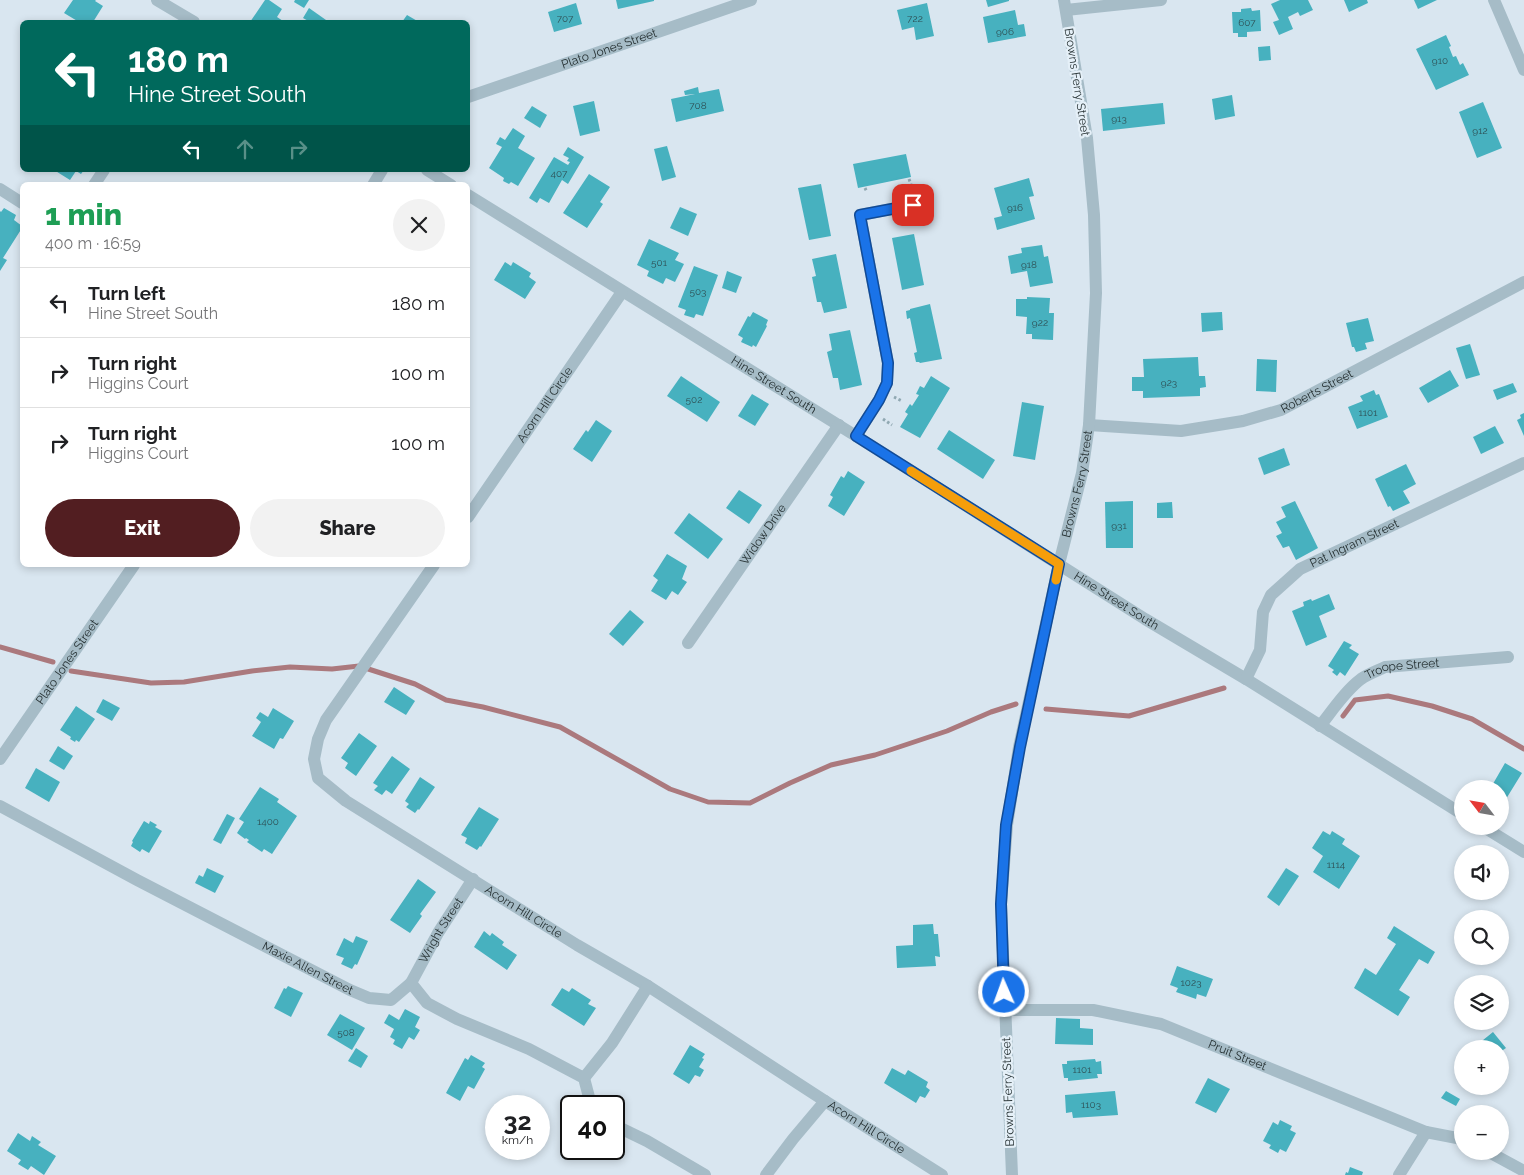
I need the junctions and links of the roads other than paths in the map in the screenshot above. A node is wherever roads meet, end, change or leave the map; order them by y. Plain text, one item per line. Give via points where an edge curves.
1 (157, 0) edge
2 (750, 0) edge
3 (1161, 0) edge
4 (1494, 0) edge
5 (1065, 5) edge
6 (191, 20) edge
7 (1524, 70) edge
8 (470, 96) edge
9 (430, 172) edge
10 (446, 182) edge
11 (0, 189) edge
12 (470, 196) edge
13 (20, 202) edge
14 (918, 204) dead end
15 (1524, 282) edge
16 (622, 292) junction
17 (839, 425) junction
18 (1089, 425) junction
19 (856, 436) junction
20 (1524, 463) edge
21 (470, 514) edge
22 (1059, 564) junction
23 (133, 567) edge
24 (433, 567) edge
25 (688, 643) dead end
26 (1508, 657) dead end
27 (1246, 679) junction
28 (1320, 726) junction
29 (0, 759) edge
30 (0, 806) edge
31 (1454, 809) edge
32 (1497, 835) edge
33 (1524, 852) edge
34 (473, 880) junction
35 (411, 983) junction
36 (648, 986) junction
37 (1005, 1010) junction
38 (584, 1078) junction
39 (588, 1095) edge
40 (825, 1101) junction
41 (625, 1130) edge
42 (1426, 1132) junction
43 (1454, 1137) edge
44 (1503, 1160) edge
45 (1524, 1172) edge
46 (705, 1175) edge
47 (766, 1175) edge
48 (942, 1175) edge
49 (1012, 1175) edge
50 (1399, 1175) edge

1 - 6 street
2 - 8 street, Plato Jones Street
3 - 5 street
4 - 7 street
5 - 18 street, Browns Ferry Street via 1087,138 1094,215 1096,294
9 - 10 street
11 - 13 street
12 - 16 street, Hine Street South
14 - 19 street via 860,215 888,363 887,383
15 - 18 street, Roberts Street via 1281,410 1243,421 1181,431
16 - 17 street, Hine Street South
16 - 21 street, Acorn Hill Circle
17 - 19 street, Hine Street South
17 - 25 street, Widow Drive
18 - 22 street, Browns Ferry Street via 1082,473
19 - 22 street, Hine Street South
20 - 27 street, Pat Ingram Street via 1300,569 1271,595 1263,612 1260,650
22 - 27 street, Hine Street South
22 - 37 street, Browns Ferry Street via 1006,825 1001,904
23 - 29 street, Plato Jones Street
24 - 34 street, Acorn Hill Circle via 326,720 314,758 318,778 346,801
26 - 28 street, Troope Street via 1385,667 1360,680
27 - 28 street, Hine Street South
28 - 31 street, Hine Street South
30 - 35 street, Maxie Allen Street via 350,990 369,998 391,1000
32 - 33 street
34 - 35 street, Wright Street via 438,933
34 - 36 street, Acorn Hill Circle
35 - 38 street via 427,1003 457,1020 529,1049
36 - 38 street via 612,1043
36 - 40 street, Acorn Hill Circle
37 - 42 street, Pruit Street via 1093,1010 1161,1024
37 - 49 street, Browns Ferry Street
38 - 39 street
40 - 47 street
40 - 48 street, Acorn Hill Circle
41 - 46 street
42 - 43 street, Pruit Street
42 - 50 street
44 - 45 street

